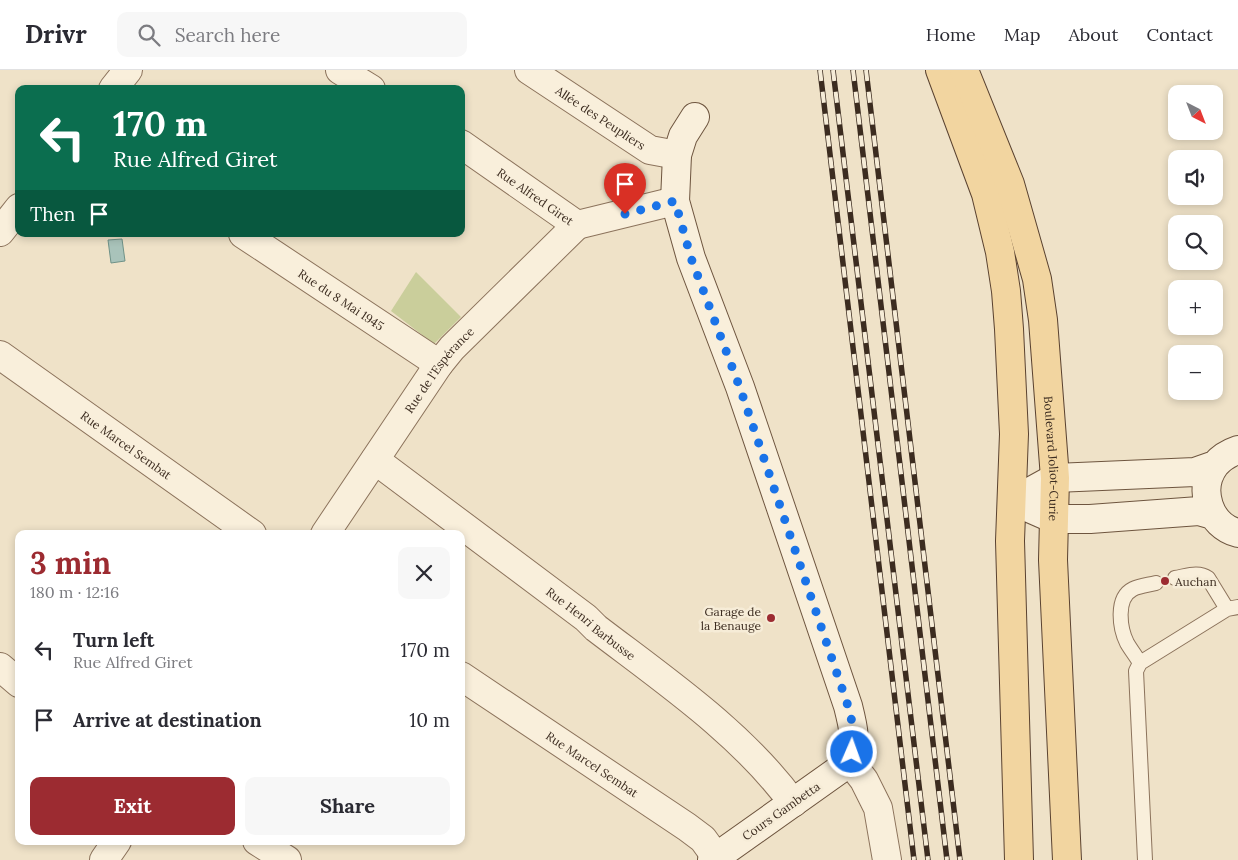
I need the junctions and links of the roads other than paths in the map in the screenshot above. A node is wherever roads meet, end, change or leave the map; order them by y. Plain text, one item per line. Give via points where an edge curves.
1 (128, 70) edge
2 (340, 70) edge
3 (529, 70) edge
4 (940, 70) edge
5 (964, 70) edge
6 (116, 85) edge
7 (364, 85) edge
8 (695, 117) dead end
9 (465, 146) edge
10 (677, 155) junction
11 (675, 201) junction
12 (15, 213) edge
13 (577, 225) junction
14 (0, 232) edge
15 (248, 237) edge
16 (0, 355) edge
17 (439, 364) junction
18 (1238, 450) edge
19 (375, 460) junction
20 (1215, 465) junction
21 (1055, 478) junction
22 (1013, 501) junction
23 (1213, 514) junction
24 (1054, 519) junction
25 (246, 530) edge
26 (328, 530) edge
27 (1238, 533) edge
28 (1176, 578) dead end
29 (1156, 583) dead end
30 (1233, 608) edge
31 (1140, 663) junction
32 (0, 667) edge
33 (465, 679) edge
34 (15, 680) edge
35 (850, 762) junction
36 (792, 803) junction
37 (114, 845) edge
38 (263, 845) edge
39 (714, 858) edge
40 (104, 860) edge
41 (287, 860) edge
42 (887, 860) edge
43 (1018, 860) edge
44 (1067, 860) edge
45 (1144, 860) edge

1 - 6 street
2 - 7 street
3 - 10 street, Allée des Peupliers via 650,150
4 - 22 main road via 986,194 1000,252 1009,329 1014,434
5 - 21 main road, Boulevard Joliot-Curie via 1010,184 1037,279 1044,320
8 - 10 street via 683,136
9 - 13 street, Rue Alfred Giret
10 - 11 street
11 - 13 street, Rue Alfred Giret
11 - 35 street via 691,258 740,388 848,706 855,742
12 - 14 street
13 - 17 street, Rue de l'Espérance
15 - 17 street, Rue du 8 Mai 1945
16 - 25 street, Rue Marcel Sembat
17 - 19 street, Rue de l'Espérance
18 - 20 street
19 - 26 street, Rue de l'Espérance
19 - 36 street, Rue Henri Barbusse via 689,699 779,784
20 - 21 street via 1194,472
20 - 23 street via 1206,489
21 - 22 street
21 - 24 main road, Boulevard Joliot-Curie
22 - 24 street
22 - 43 main road via 1010,541
23 - 24 street via 1199,511
23 - 27 street via 1222,525
24 - 44 main road, Boulevard Joliot-Curie via 1053,560
28 - 30 lane via 1204,575
29 - 31 lane via 1132,589 1121,606 1126,641
30 - 31 lane
31 - 45 lane via 1136,671 1136,715
32 - 34 street
33 - 39 street, Rue Marcel Sembat via 687,827 703,840
35 - 36 street, Cours Gambetta
35 - 42 street via 864,780 878,808
36 - 39 street, Cours Gambetta
37 - 40 street
38 - 41 street

